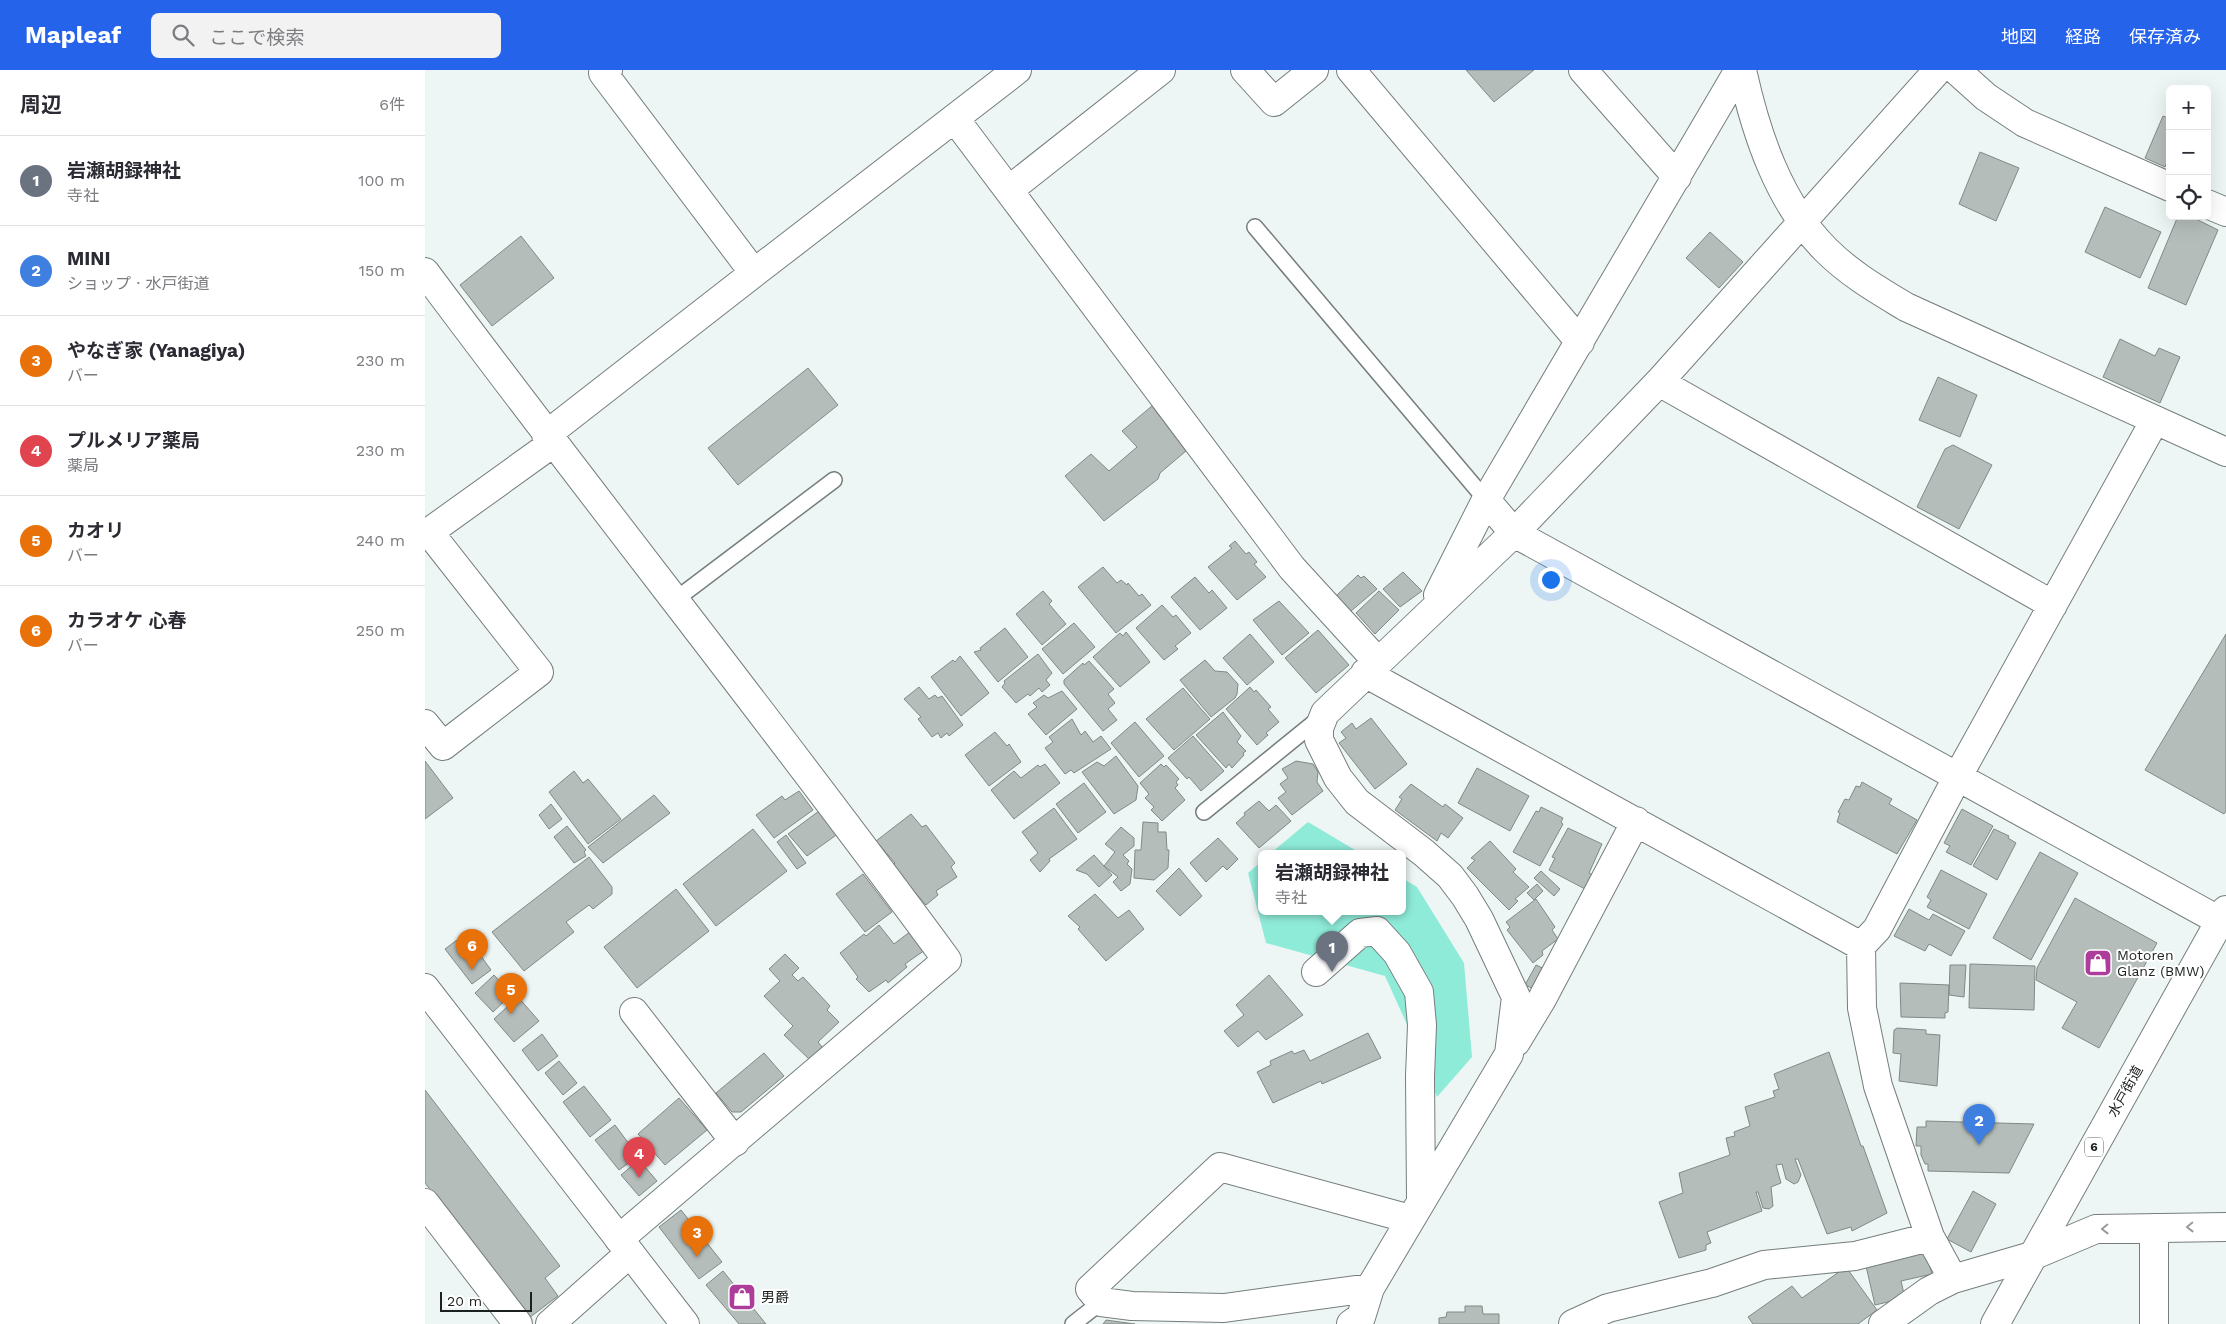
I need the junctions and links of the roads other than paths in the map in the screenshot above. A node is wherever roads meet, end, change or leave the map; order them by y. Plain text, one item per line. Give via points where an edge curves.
1 (1017, 70) edge
2 (1161, 70) edge
3 (1245, 70) edge
4 (1314, 70) edge
5 (1351, 70) edge
6 (1583, 70) edge
7 (1740, 70) edge
8 (1938, 70) edge
9 (1957, 70) edge
10 (604, 71) edge
11 (955, 119) junction
12 (1677, 177) junction
13 (2166, 185) edge
14 (1009, 190) junction
15 (2211, 206) edge
16 (2226, 212) edge
17 (1803, 222) junction
18 (1255, 227) dead end
19 (425, 272) edge
20 (754, 272) junction
21 (1580, 342) junction
22 (1659, 382) junction
23 (2155, 420) junction
24 (550, 439) junction
25 (2226, 452) edge
26 (835, 480) dead end
27 (1487, 500) junction
28 (427, 533) edge
29 (1514, 533) junction
30 (675, 600) junction
31 (2053, 605) junction
32 (1428, 614) junction
33 (1372, 668) junction
34 (1325, 713) junction
35 (425, 724) edge
36 (1958, 776) junction
37 (1203, 812) dead end
38 (1636, 821) junction
39 (2223, 916) edge
40 (1861, 946) junction
41 (1316, 972) dead end
42 (425, 988) edge
43 (633, 1012) dead end
44 (1509, 1054) junction
45 (735, 1142) junction
46 (425, 1203) edge
47 (1416, 1209) junction
48 (2226, 1227) edge
49 (2154, 1228) junction
50 (1930, 1237) junction
51 (625, 1246) junction
52 (2032, 1256) junction
53 (1953, 1279) junction
54 (1371, 1288) junction
55 (1101, 1302) junction
56 (1359, 1322) edge
57 (518, 1324) edge
58 (550, 1324) edge
59 (685, 1324) edge
60 (1073, 1324) edge
61 (1573, 1324) edge
62 (1883, 1324) edge
63 (1995, 1324) edge
64 (2154, 1324) edge

1 - 11 main road
2 - 14 main road
3 - 4 main road via 1274,102
5 - 21 main road
6 - 12 main road
7 - 12 main road
7 - 17 main road via 1764,149
8 - 17 main road
9 - 13 main road via 1986,97 2025,123
10 - 20 main road
11 - 14 main road
11 - 20 main road
12 - 21 main road
14 - 33 main road via 1292,568
15 - 16 main road
17 - 22 main road
17 - 23 main road via 1826,250 1859,279 1906,308
18 - 27 lane
19 - 24 main road
20 - 24 main road
21 - 27 main road
22 - 29 main road
22 - 31 main road
23 - 25 main road
23 - 31 main road
24 - 28 main road
24 - 30 main road
26 - 30 lane
27 - 29 main road
27 - 32 main road
28 - 35 main road via 539,672 443,746
29 - 32 main road
29 - 36 main road
30 - 45 main road via 947,960
31 - 36 main road
32 - 33 main road
33 - 34 main road
33 - 38 main road
34 - 37 lane
34 - 44 main road via 1319,728 1319,740 1338,778 1357,802 1424,852 1450,876 1479,919 1516,997
36 - 39 main road
36 - 40 main road via 1877,929
38 - 40 main road
38 - 44 main road via 1542,999
39 - 52 main road, 水戸街道 / 6
40 - 50 main road via 1862,1008 1878,1086
41 - 47 main road via 1360,933 1377,931 1397,953 1419,992 1422,1025
42 - 51 main road
43 - 45 main road
44 - 47 main road
45 - 51 main road
46 - 57 main road
47 - 54 main road
47 - 55 main road via 1220,1167 1090,1289
48 -> 49 main road
49 -> 52 main road via 2096,1229
49 - 64 main road
50 - 53 main road
50 - 61 main road via 1855,1256 1764,1265 1712,1283 1608,1308
51 - 58 main road
51 - 59 main road
52 - 53 main road
52 - 63 main road, 水戸街道 / 6
53 - 62 main road via 1929,1291
54 - 55 main road via 1224,1308
54 - 56 main road
55 - 60 lane

